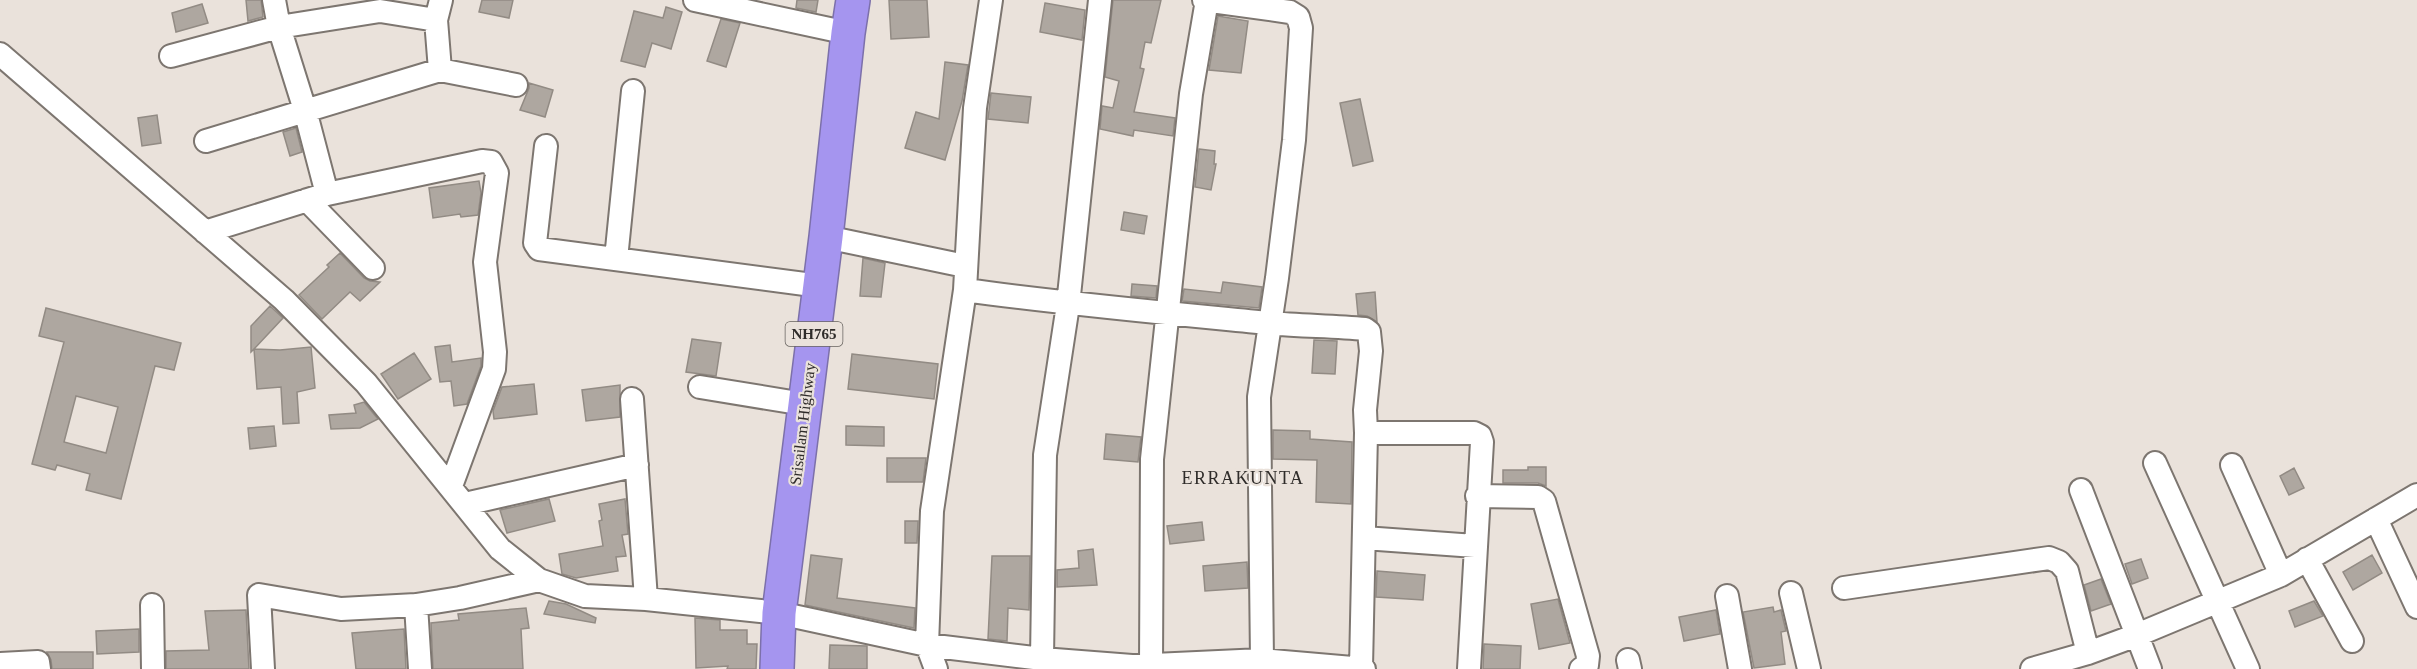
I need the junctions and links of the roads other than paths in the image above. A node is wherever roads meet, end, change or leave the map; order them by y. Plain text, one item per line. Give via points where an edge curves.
1 (274, 0) edge
2 (695, 0) edge
3 (853, 0) edge
4 (991, 0) edge
5 (1100, 0) edge
6 (1206, 0) edge
7 (438, 10) edge
8 (279, 27) junction
9 (848, 33) junction
10 (0, 54) edge
11 (171, 56) dead end
12 (440, 70) junction
13 (516, 85) dead end
14 (633, 91) dead end
15 (305, 110) junction
16 (206, 141) dead end
17 (546, 146) dead end
18 (317, 197) junction
19 (205, 232) junction
20 (826, 237) junction
21 (616, 259) junction
22 (965, 266) junction
23 (373, 268) dead end
24 (820, 286) junction
25 (965, 290) junction
26 (1068, 304) junction
27 (1169, 312) junction
28 (1270, 323) junction
29 (700, 387) dead end
30 (632, 399) dead end
31 (804, 404) junction
32 (1366, 433) junction
33 (2155, 463) dead end
34 (637, 465) junction
35 (2232, 465) dead end
36 (451, 486) junction
37 (2081, 490) dead end
38 (2417, 495) edge
39 (1477, 496) junction
40 (465, 504) junction
41 (2376, 519) junction
42 (1364, 538) junction
43 (1475, 546) junction
44 (2307, 559) junction
45 (2281, 575) junction
46 (539, 580) junction
47 (1844, 588) dead end
48 (1791, 592) dead end
49 (1727, 596) dead end
50 (646, 599) junction
51 (2219, 603) junction
52 (152, 605) dead end
53 (416, 605) junction
54 (2417, 607) edge
55 (779, 613) junction
56 (2137, 635) junction
57 (2352, 641) dead end
58 (927, 645) junction
59 (2088, 653) junction
60 (1042, 658) junction
61 (0, 664) edge
62 (1262, 664) edge
63 (1138, 667) edge
64 (2039, 668) edge
65 (39, 669) edge
66 (153, 669) edge
67 (263, 669) edge
68 (420, 669) edge
69 (777, 669) edge
70 (936, 669) edge
71 (1363, 669) edge
72 (1469, 669) edge
73 (1581, 669) edge
74 (1740, 669) edge
75 (1809, 669) edge
76 (2150, 669) edge
77 (2248, 669) edge

1 - 8 street
2 - 9 street
3 - 9 highway, Srisailam Highway / NH765
4 - 22 street via 975,108
5 - 26 street
6 - 27 street via 1191,94
6 - 28 street via 1290,12 1300,22 1294,140
7 - 8 street via 380,11
7 - 12 street
8 - 11 street
8 - 15 street
9 - 20 highway, Srisailam Highway / NH765
10 - 19 street
12 - 13 street
12 - 15 street
14 - 21 street
15 - 16 street
15 - 18 street
17 - 21 street via 535,243 546,252
18 - 19 street
18 - 23 street
18 - 36 street via 482,161 491,162 497,172 485,262 494,369
19 - 36 street via 284,300 358,375
20 - 22 street
20 - 24 highway, Srisailam Highway / NH765
21 - 24 street
22 - 25 street
24 - 31 highway, Srisailam Highway / NH765
25 - 26 street
25 - 58 street via 932,511
26 - 27 street
26 - 60 street via 1045,455
27 - 28 street
27 - 63 street via 1152,459
28 - 32 street via 1369,332
28 - 62 street via 1260,397
29 - 31 street
30 - 34 street
31 - 55 highway, Srisailam Highway / NH765
32 - 39 street via 1480,436
32 - 42 street
33 - 51 street
34 - 40 street
34 - 50 street
35 - 45 street
36 - 40 street
37 - 56 street
38 - 41 street
39 - 43 street
39 - 73 street via 1538,497 1544,501 1588,656 1587,665
40 - 46 street via 500,549
41 - 44 street
41 - 54 street
42 - 43 street
42 - 71 street
43 - 72 street
44 - 45 street
44 - 57 street
45 - 51 street
46 - 50 street via 585,596
46 - 53 street
47 - 59 street via 2049,558 2067,571
48 - 75 street
49 - 74 street
50 - 55 street
51 - 56 street
51 - 77 street
52 - 66 street
53 - 67 street via 341,609 259,595
53 - 68 street
55 - 58 street
55 - 69 highway, Srisailam Highway / NH765
56 - 59 street
56 - 76 street
58 - 60 street
58 - 70 street
59 - 64 street
60 - 63 street
61 - 65 street via 38,662
62 - 63 street
62 - 71 street

